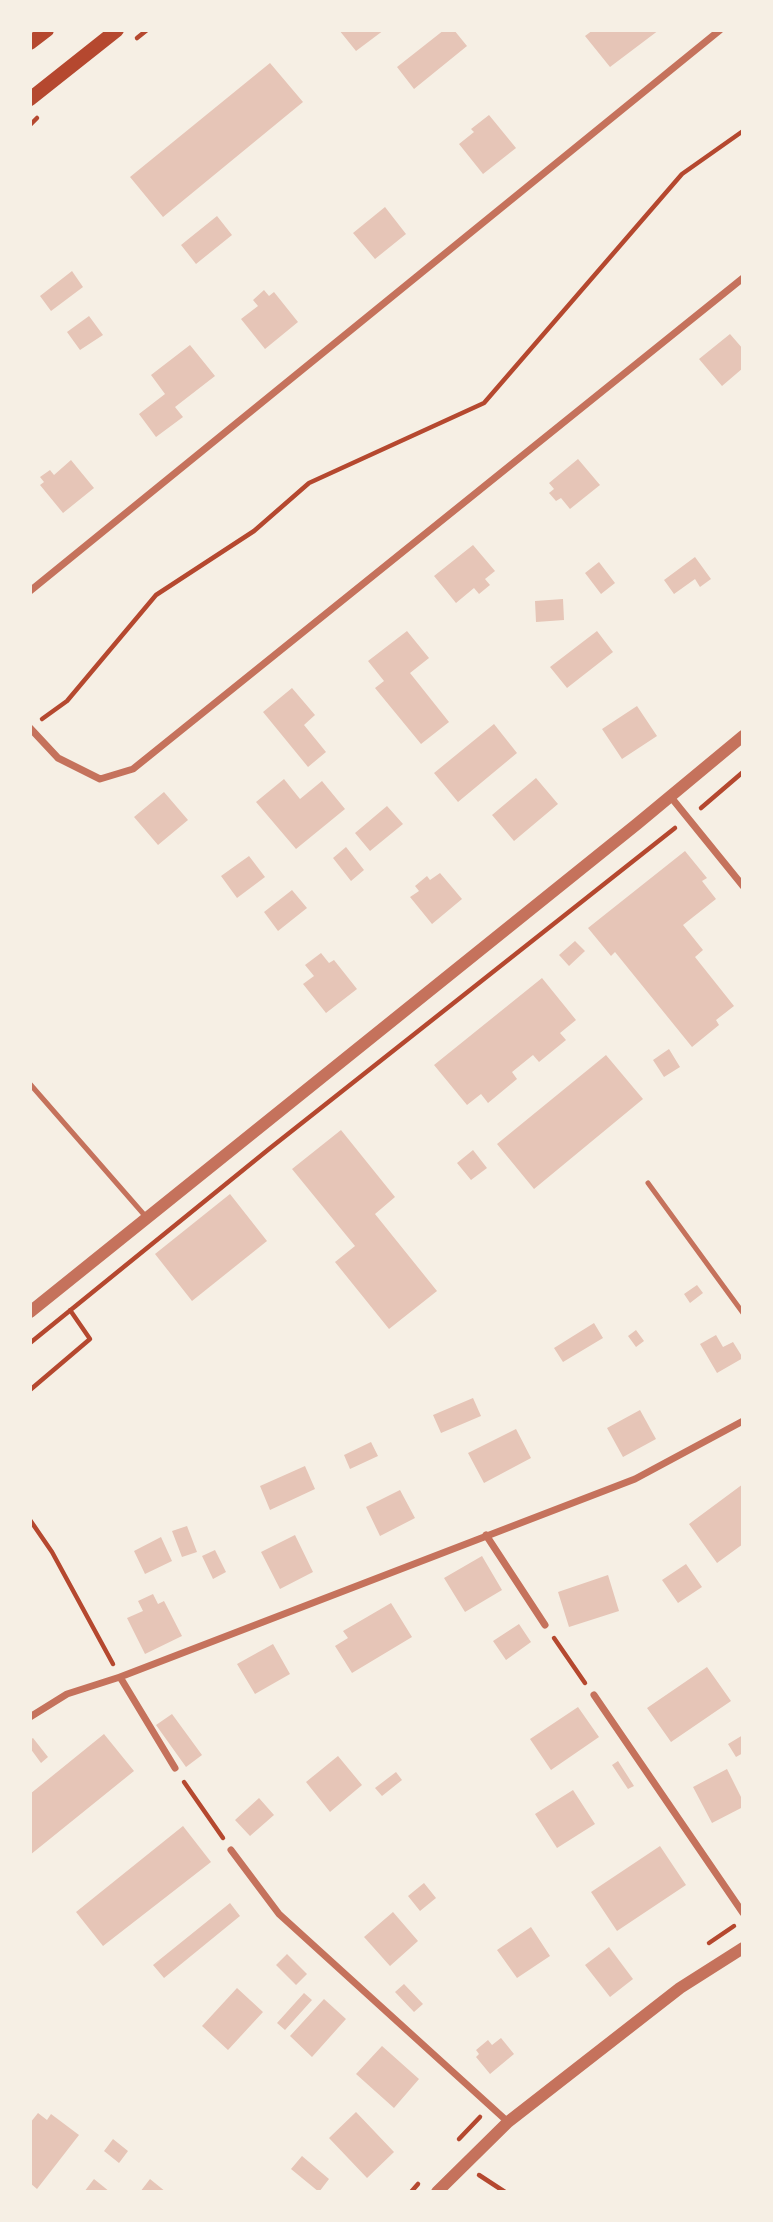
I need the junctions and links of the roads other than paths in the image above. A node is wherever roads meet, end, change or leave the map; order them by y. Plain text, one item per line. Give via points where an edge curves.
1 (47, 30) edge
2 (117, 30) edge
3 (720, 30) edge
4 (30, 43) edge
5 (30, 100) edge
6 (743, 278) edge
7 (30, 591) edge
8 (30, 728) edge
9 (743, 736) edge
10 (670, 796) junction
11 (743, 886) edge
12 (30, 1084) edge
13 (648, 1183) dead end
14 (147, 1218) junction
15 (30, 1312) edge
16 (743, 1313) edge
17 (743, 1421) edge
18 (486, 1535) junction
19 (545, 1625) road end
20 (120, 1677) junction
21 (594, 1695) road end
22 (30, 1717) edge
23 (175, 1768) road end
24 (231, 1850) road end
25 (743, 1913) edge
26 (743, 1948) edge
27 (508, 2122) junction
28 (437, 2192) edge

1 - 4 main road
2 - 5 main road
3 - 7 street
6 - 8 street via 133,769 100,779 58,758
9 - 10 street
10 - 11 street
10 - 14 street
12 - 14 lane
13 - 16 lane
14 - 15 street
17 - 18 street via 635,1479
18 - 19 street
18 - 20 street
20 - 22 street via 67,1695
20 - 23 street
21 - 25 street
24 - 27 street via 279,1914
26 - 27 street via 680,1988
27 - 28 street

